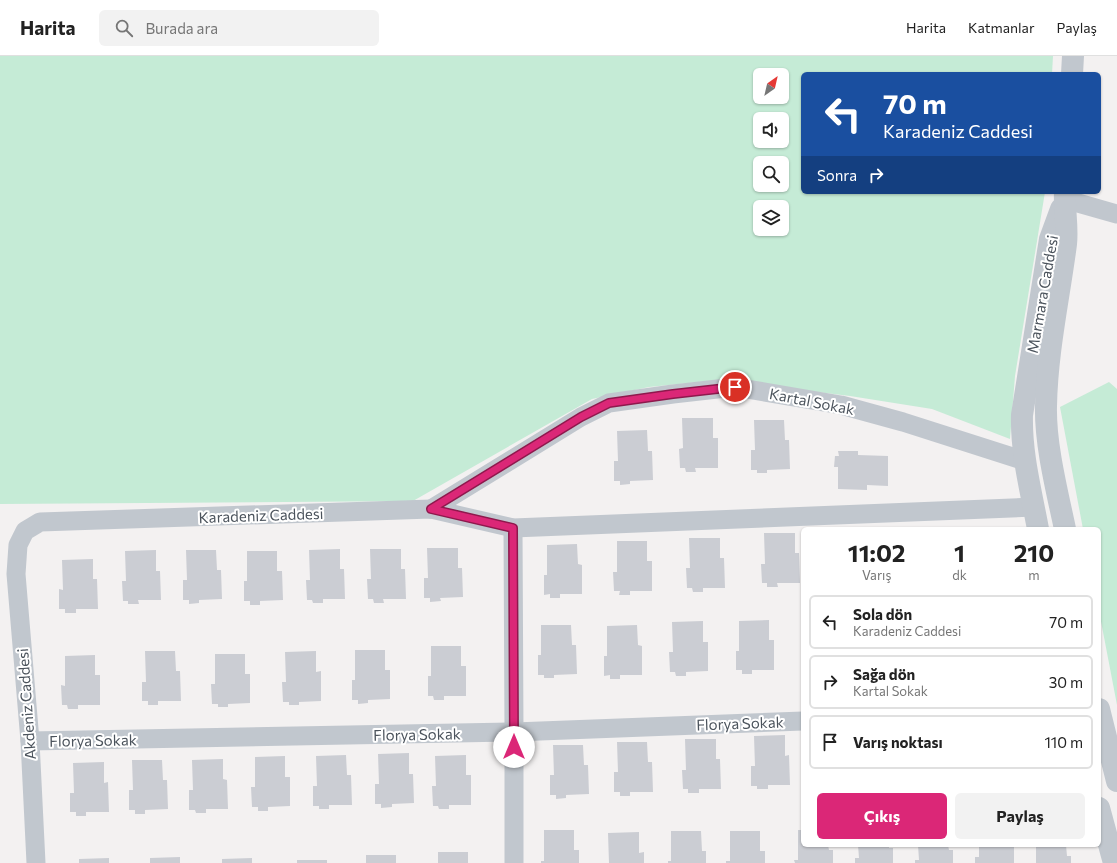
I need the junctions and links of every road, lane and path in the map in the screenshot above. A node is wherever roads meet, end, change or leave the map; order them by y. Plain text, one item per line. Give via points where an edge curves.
1 (1073, 56) edge
2 (1072, 72) edge
3 (1065, 195) edge
4 (1117, 214) edge
5 (1024, 461) junction
6 (1034, 507) junction
7 (431, 509) junction
8 (1038, 527) edge
9 (1065, 527) edge
10 (513, 528) junction
11 (18, 546) joint
12 (8, 574) edge
13 (1101, 717) edge
14 (801, 721) edge
15 (514, 732) junction
16 (30, 741) junction
17 (1117, 781) edge
18 (1101, 815) edge
19 (36, 863) edge
20 (514, 863) edge
21 (1114, 863) edge

1 - 2 street
3 - 4 street
3 - 5 street, Marmara Caddesi via 1050,239 1024,401 1021,434
3 - 9 street, Marmara Caddesi via 1066,242 1051,344 1046,406 1046,425
5 - 6 street, Marmara Caddesi
5 - 7 street, Kartal Sokak via 904,422 841,405 735,387 609,403 581,417
6 - 8 street, Marmara Caddesi
6 - 10 street
7 - 10 street, Karadeniz Caddesi
7 - 11 street, Karadeniz Caddesi via 40,522 25,531
10 - 15 street
11 - 12 street, Akdeniz Caddesi
12 - 16 street, Akdeniz Caddesi
13 - 17 street
14 - 15 street, Florya Sokak
15 - 16 street, Florya Sokak
15 - 20 street
16 - 19 street, Akdeniz Caddesi
18 - 21 street

